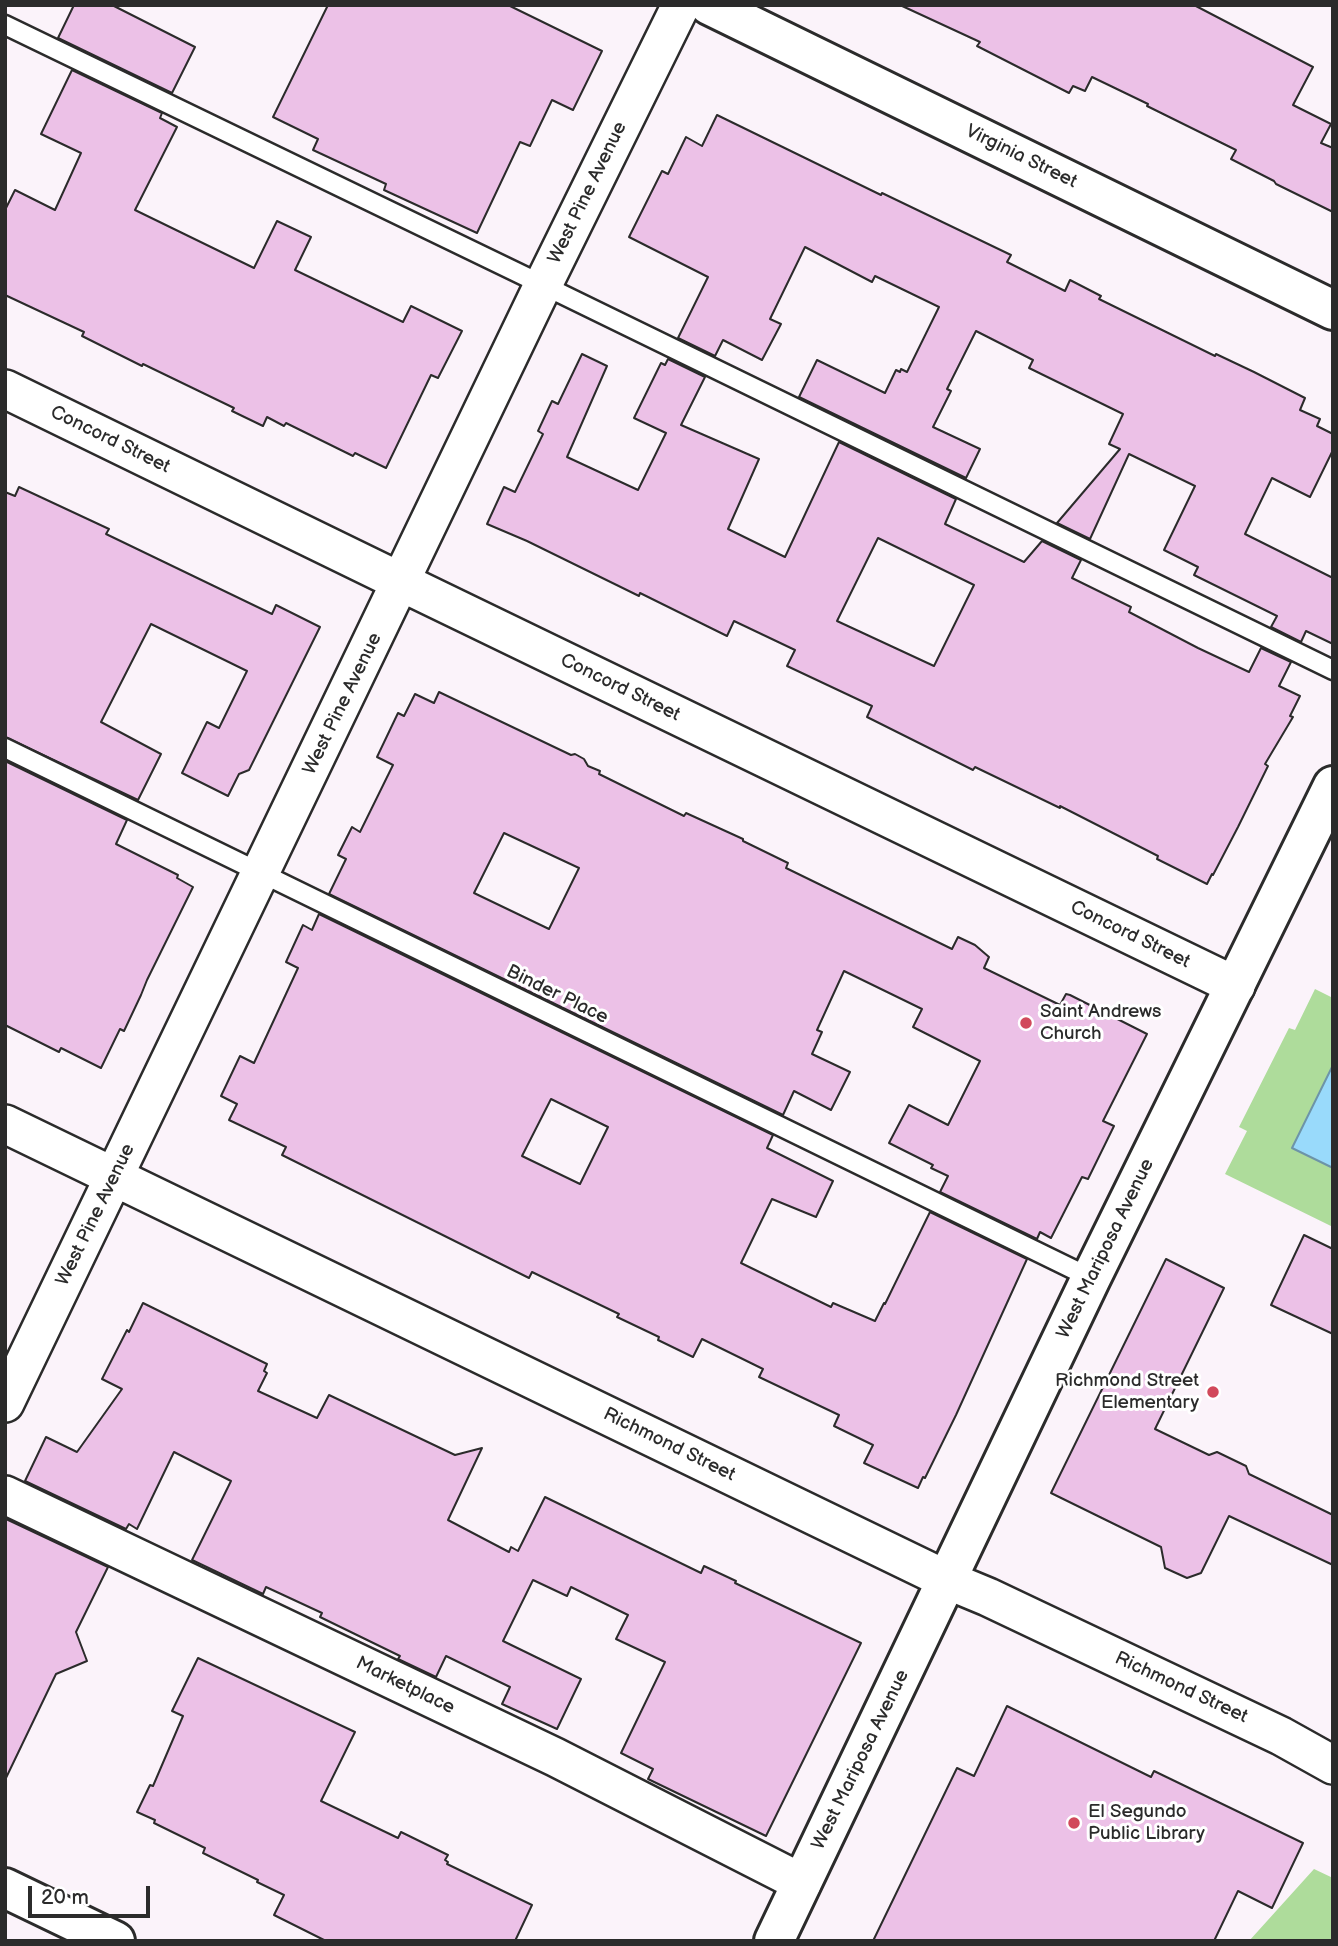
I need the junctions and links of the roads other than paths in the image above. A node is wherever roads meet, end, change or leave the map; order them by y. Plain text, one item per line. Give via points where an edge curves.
1 (681, 5) edge
2 (709, 5) edge
3 (5, 25) edge
4 (544, 285) junction
5 (1333, 310) edge
6 (5, 389) edge
7 (401, 582) junction
8 (1333, 670) edge
9 (5, 748) edge
10 (1333, 786) edge
11 (261, 873) junction
12 (1236, 986) junction
13 (5, 1124) edge
14 (114, 1178) junction
15 (1091, 1278) junction
16 (5, 1403) edge
17 (5, 1495) edge
18 (947, 1580) junction
19 (1333, 1765) edge
20 (803, 1883) junction
21 (5, 1888) edge
22 (116, 1941) edge
23 (774, 1941) edge

1 - 4 street, West Pine Avenue
2 - 5 street, Virginia Street
3 - 4 lane
4 - 7 street, West Pine Avenue
4 - 8 lane
6 - 7 street, Concord Street
7 - 11 street, West Pine Avenue
7 - 12 street, Concord Street
9 - 11 lane, Binder Place
10 - 12 street, West Mariposa Avenue
11 - 14 street, West Pine Avenue
11 - 15 lane, Binder Place
12 - 15 street, West Mariposa Avenue
13 - 14 street, Richmond Street
14 - 16 street, West Pine Avenue
14 - 18 street, Richmond Street
15 - 18 street, West Mariposa Avenue
17 - 20 street, Marketplace via 555,1757
18 - 19 street, Richmond Street via 1281,1735
18 - 20 street, West Mariposa Avenue
20 - 23 street, West Mariposa Avenue
21 - 22 street

